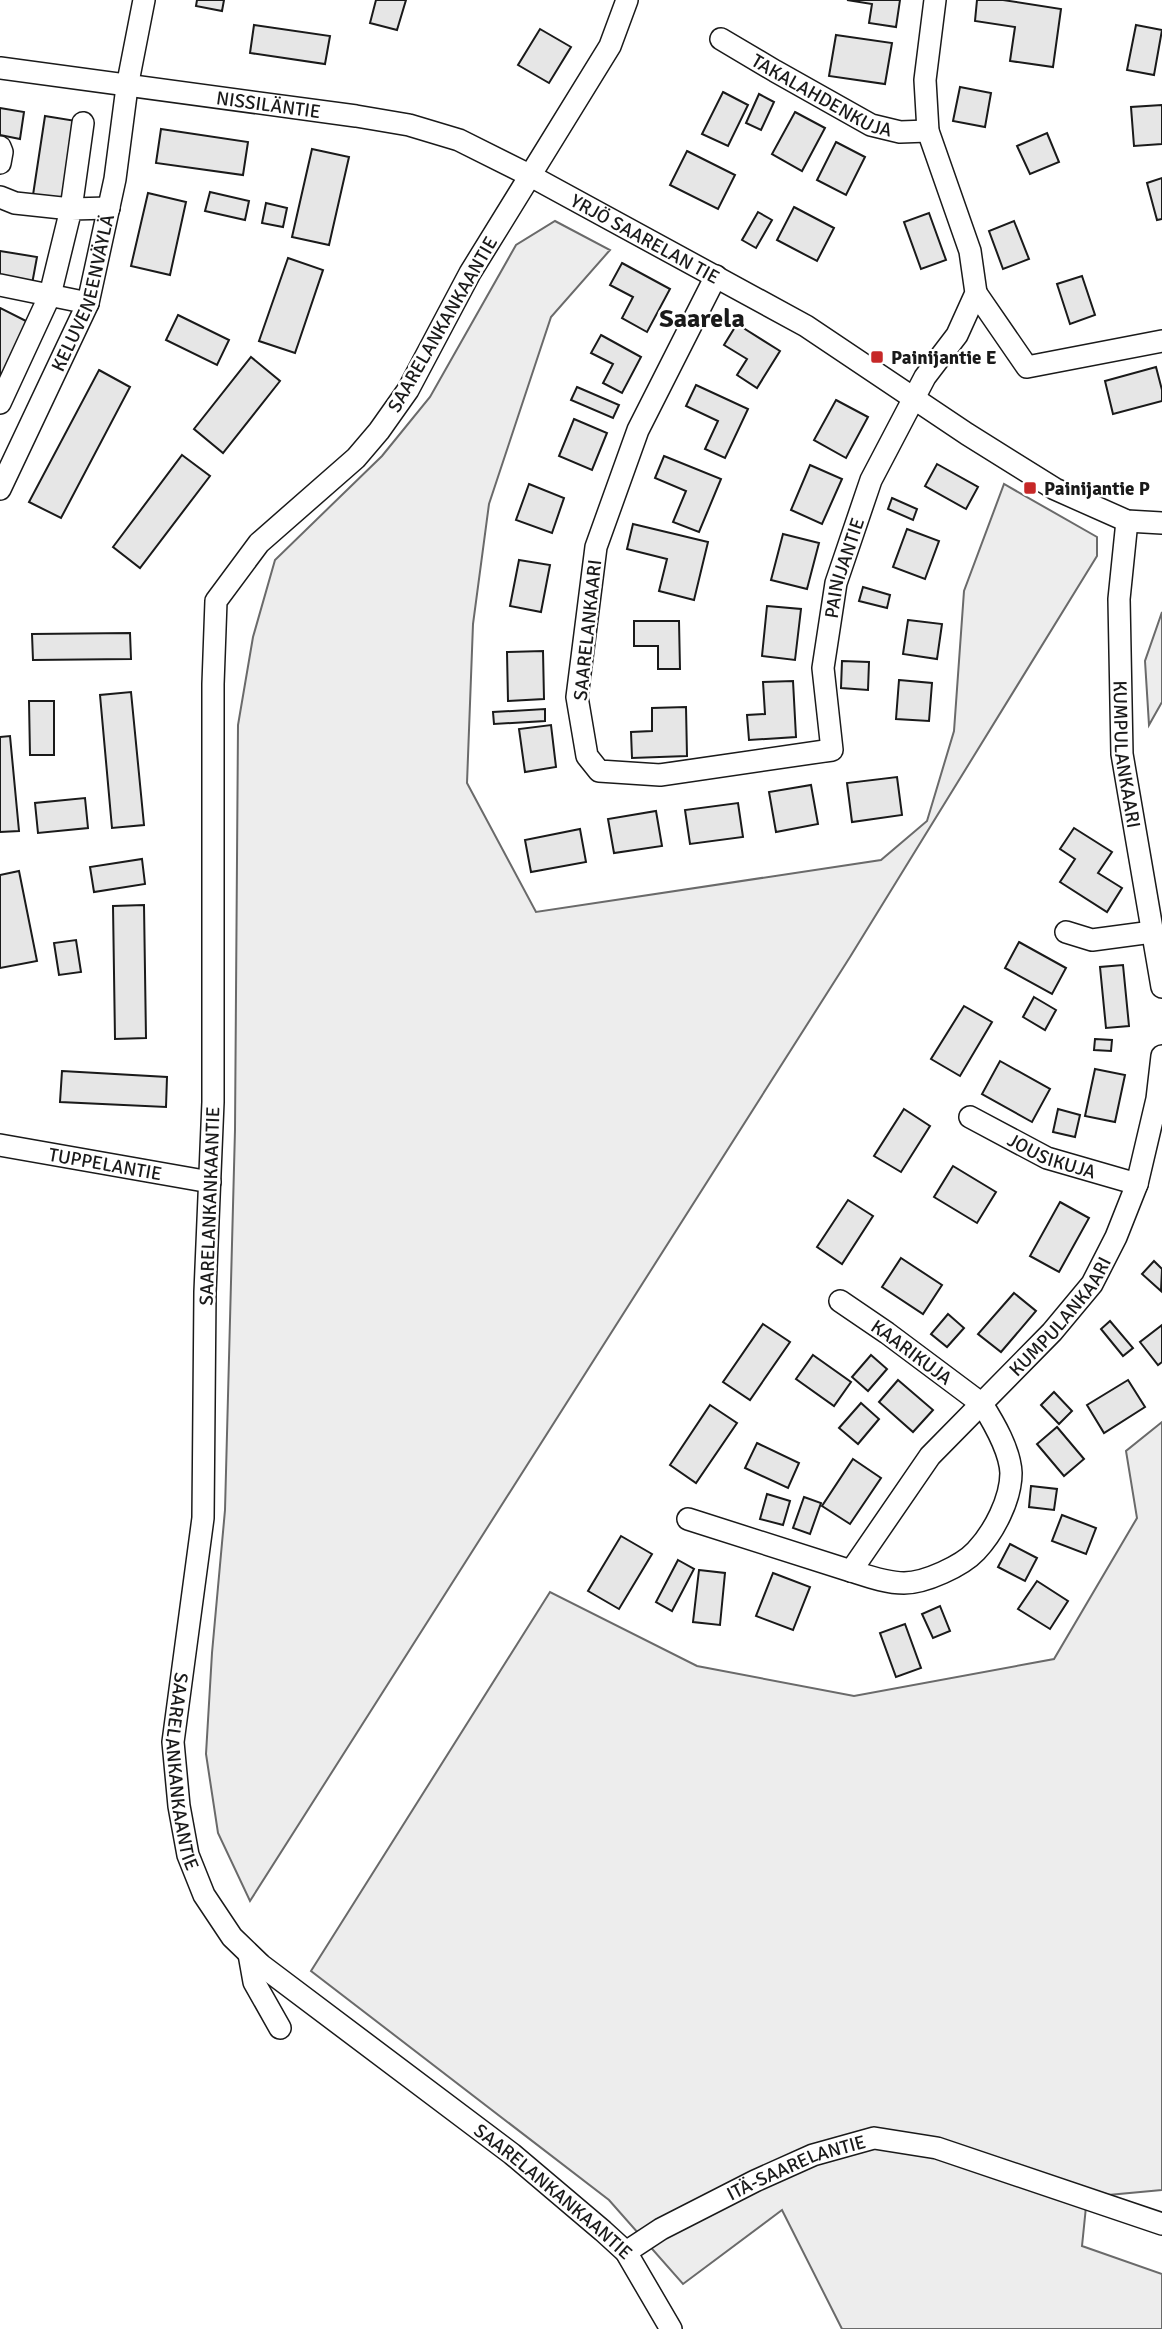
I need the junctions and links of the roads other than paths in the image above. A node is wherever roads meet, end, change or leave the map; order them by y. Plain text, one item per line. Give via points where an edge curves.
1 (144, 0) edge
2 (627, 0) edge
3 (935, 0) edge
4 (721, 39) dead end
5 (0, 68) edge
6 (127, 87) junction
7 (83, 123) dead end
8 (928, 131) junction
9 (0, 146) edge
10 (0, 163) edge
11 (529, 175) junction
12 (0, 197) edge
13 (109, 208) junction
14 (71, 209) junction
15 (716, 276) junction
16 (0, 285) edge
17 (976, 293) junction
18 (50, 295) junction
19 (88, 303) junction
20 (1162, 341) edge
21 (914, 398) junction
22 (0, 403) edge
23 (10, 443) edge
24 (1, 483) edge
25 (1127, 521) junction
26 (1162, 523) edge
27 (832, 750) joint
28 (1066, 932) dead end
29 (1152, 932) junction
30 (1162, 987) edge
31 (1162, 1056) edge
32 (970, 1116) dead end
33 (0, 1145) edge
34 (210, 1182) junction
35 (1137, 1184) junction
36 (840, 1301) dead end
37 (982, 1404) junction
38 (688, 1519) dead end
39 (851, 1571) junction
40 (249, 1954) junction
41 (280, 2028) dead end
42 (1098, 2202) junction
43 (1162, 2211) edge
44 (1162, 2224) edge
45 (626, 2252) junction
46 (671, 2329) edge

1 - 6 street, KELUVENEENVÄYLÄ
2 - 11 street, SAARELANKANKAANTIE via 610,46
3 - 8 street via 925,80
4 - 8 street, TAKALAHDENKUJA via 871,125 901,132
5 - 6 street, NISSILÄNTIE
6 - 11 street, NISSILÄNTIE via 409,125 459,140
6 - 13 street, KELUVENEENVÄYLÄ
7 - 14 street
8 - 17 street via 970,251
9 - 10 street
11 - 15 street, YRJÖ SAARELAN TIE
11 - 34 street, SAARELANKANKAANTIE via 408,390 380,431 356,458 258,543 216,601
12 - 14 street
13 - 14 street
13 - 19 street, KELUVENEENVÄYLÄ
14 - 18 street
15 - 21 street, YRJÖ SAARELAN TIE via 807,326
15 - 27 street, SAARELANKAARI via 638,430 596,547 577,697 587,756 599,771 660,775
16 - 18 street
17 - 20 street via 1027,367
17 - 21 street, PAINIJANTIE via 957,335
18 - 19 street
18 - 22 street
19 - 23 street, KELUVENEENVÄYLÄ
21 - 25 street, YRJÖ SAARELAN TIE via 1055,489
21 - 27 street, PAINIJANTIE via 871,480 836,583 822,668
23 - 24 street, KELUVENEENVÄYLÄ
25 - 26 street, YRJÖ SAARELAN TIE
25 - 29 street, KUMPULANKAARI via 1119,599 1122,754
28 - 29 street via 1092,940
29 - 30 street, KUMPULANKAARI
31 - 35 street, KUMPULANKAARI
32 - 35 street, JOUSIKUJA via 1046,1158
33 - 34 street, TUPPELANTIE
34 - 40 street, SAARELANKANKAANTIE via 203,1518 173,1742 188,1855 204,1895
35 - 37 street, KUMPULANKAARI via 1092,1284
36 - 37 street, KAARIKUJA
37 - 39 street, KUMPULANKAARI via 930,1456
37 - 39 street via 1011,1474 1004,1510 976,1552 941,1574 905,1583
38 - 39 street
40 - 41 street via 254,1982
40 - 45 street, SAARELANKANKAANTIE via 512,2154
42 - 43 street, ITÄ-SAARELANTIE
42 - 44 street, ITÄ-SAARELANTIE
42 - 45 street, ITÄ-SAARELANTIE via 937,2148 874,2138 813,2155 755,2181
45 - 46 street, SAARELANKANKAANTIE

